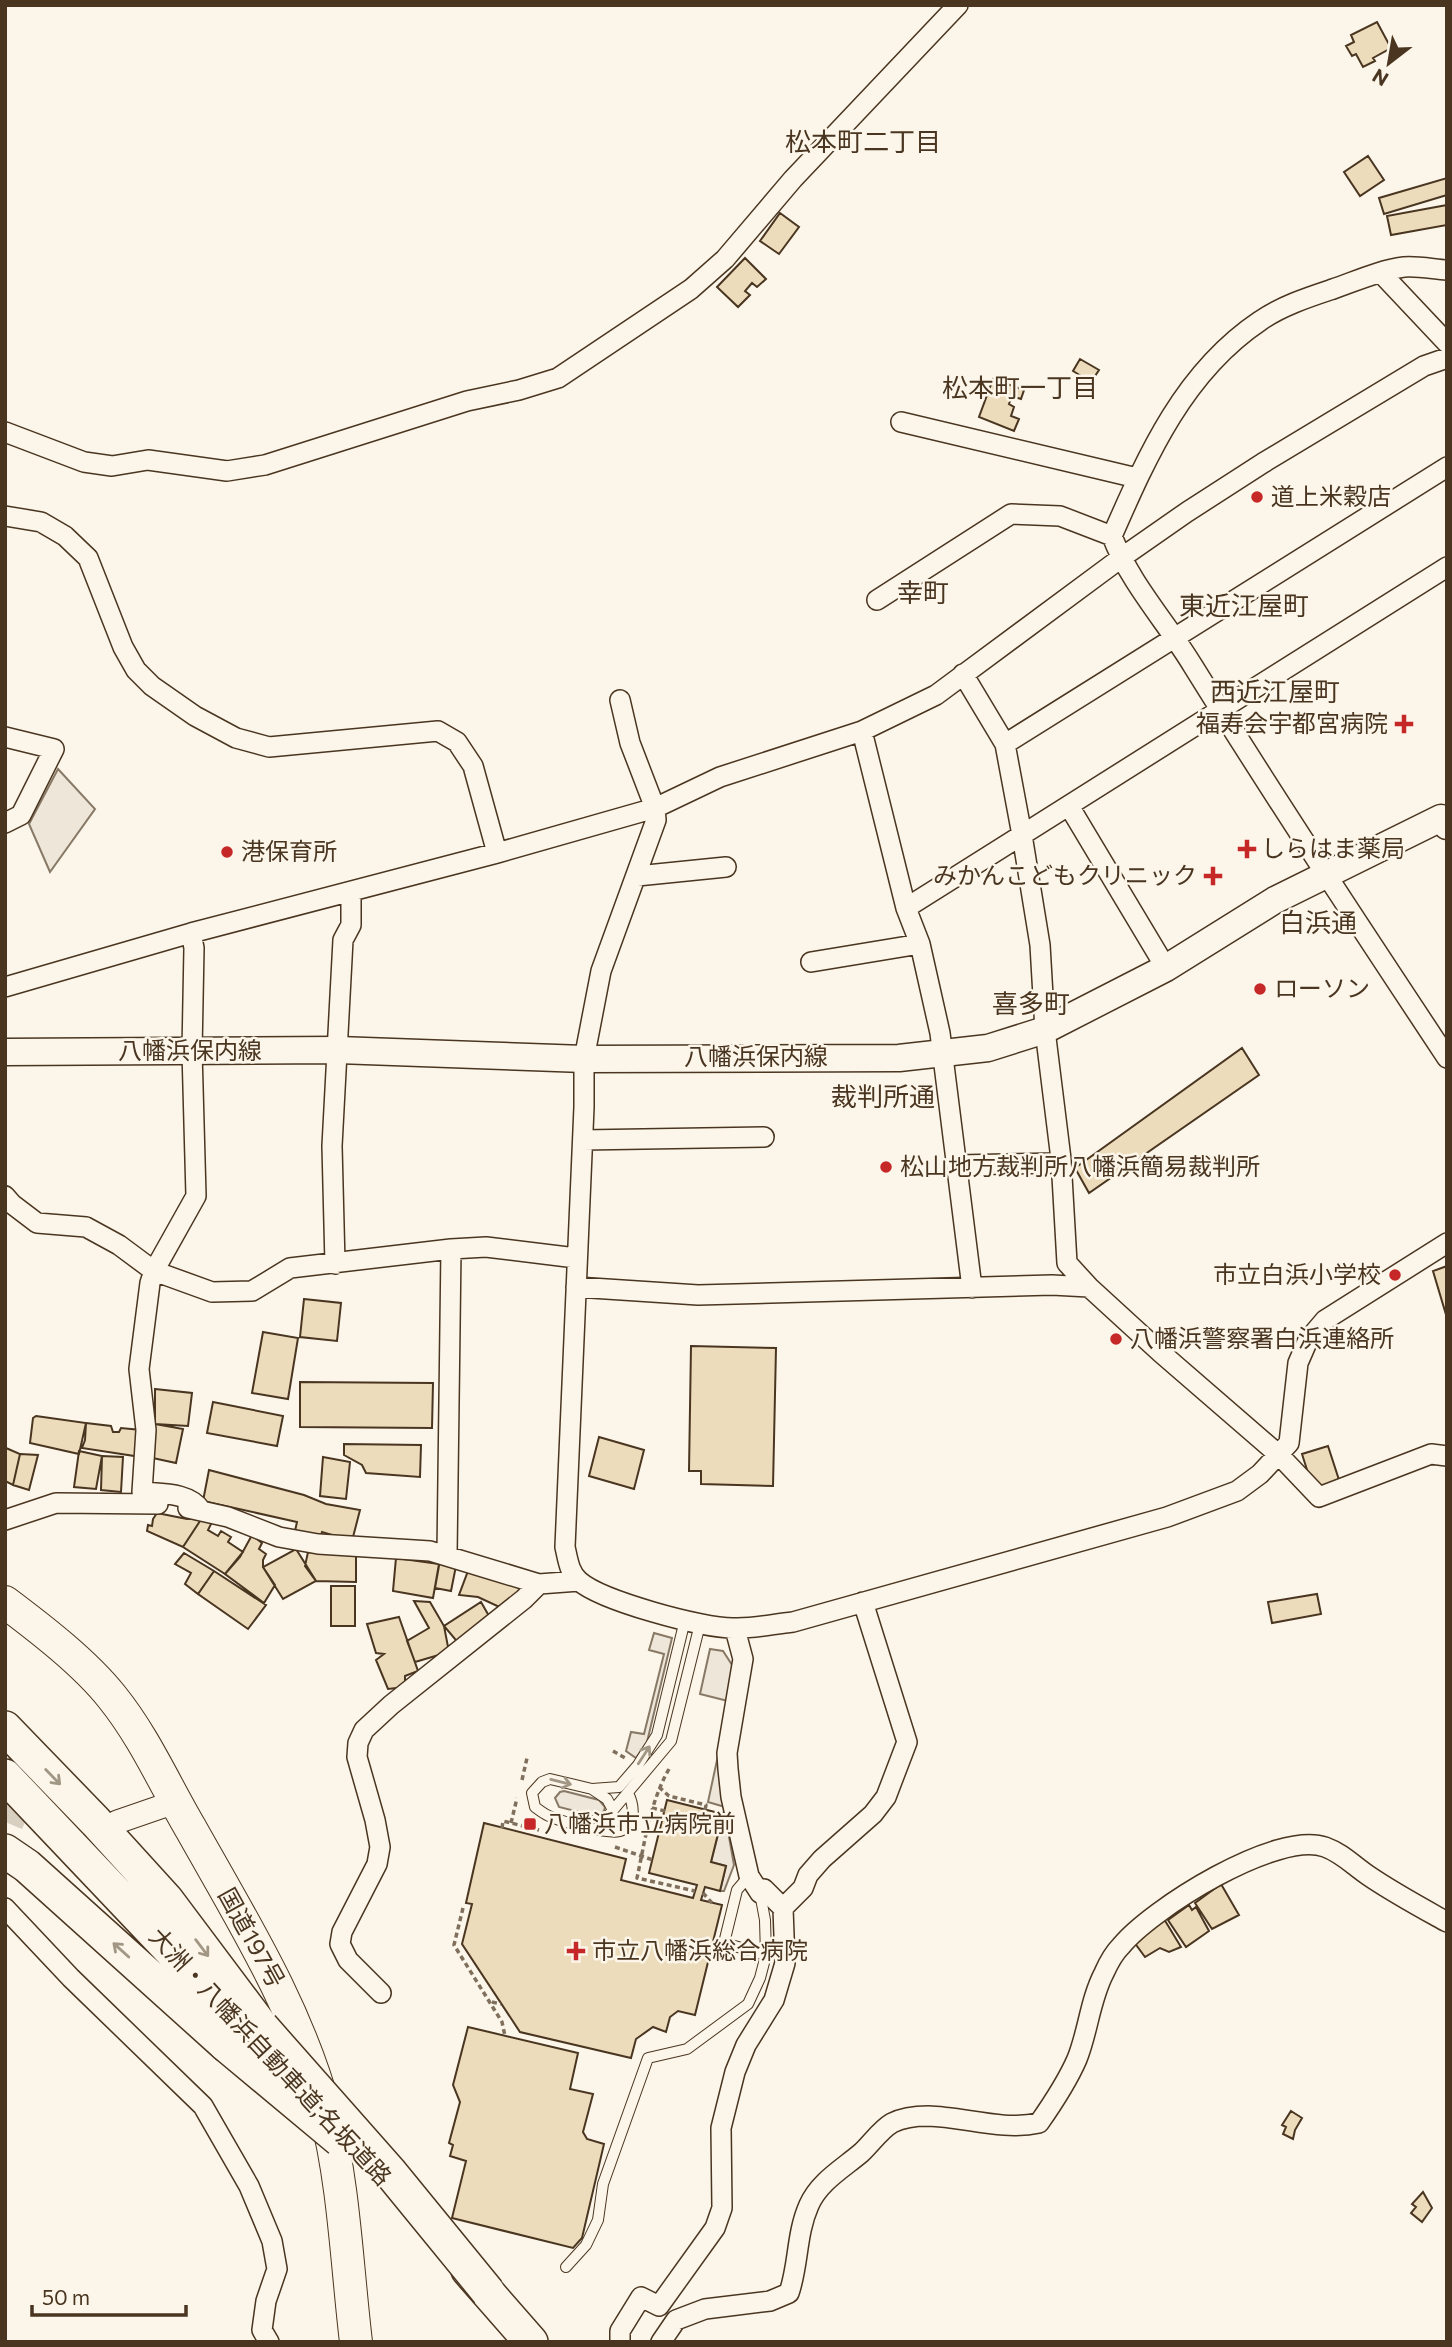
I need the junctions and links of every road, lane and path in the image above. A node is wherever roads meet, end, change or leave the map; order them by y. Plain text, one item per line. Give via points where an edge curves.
1 (958, 5) edge
2 (1447, 270) edge
3 (1381, 273) junction
4 (1447, 343) edge
5 (1447, 358) edge
6 (901, 422) dead end
7 (5, 432) edge
8 (1447, 467) edge
9 (1137, 478) junction
10 (5, 516) edge
11 (1112, 536) junction
12 (1121, 558) junction
13 (1447, 567) edge
14 (877, 600) dead end
15 (1176, 637) junction
16 (964, 674) junction
17 (620, 699) dead end
18 (1220, 709) junction
19 (862, 731) junction
20 (5, 737) edge
21 (1005, 744) junction
22 (1069, 806) junction
23 (655, 808) junction
24 (1445, 818) edge
25 (5, 823) edge
26 (1022, 835) junction
27 (497, 853) junction
28 (726, 867) dead end
29 (1326, 874) junction
30 (637, 876) junction
31 (351, 892) junction
32 (906, 908) junction
33 (191, 933) junction
34 (920, 944) junction
35 (811, 962) dead end
36 (1166, 968) junction
37 (5, 987) edge
38 (1045, 1030) junction
39 (338, 1050) junction
40 (192, 1051) junction
41 (5, 1052) edge
42 (943, 1054) junction
43 (1447, 1058) edge
44 (584, 1059) junction
45 (764, 1138) dead end
46 (583, 1140) junction
47 (1061, 1163) junction
48 (957, 1165) junction
49 (5, 1196) edge
50 (1447, 1243) edge
51 (451, 1250) junction
52 (576, 1258) junction
53 (335, 1264) junction
54 (154, 1271) junction
55 (576, 1287) junction
56 (1089, 1287) junction
57 (972, 1288) junction
58 (1279, 1455) junction
59 (1447, 1456) edge
60 (201, 1510) junction
61 (5, 1520) edge
62 (447, 1555) junction
63 (579, 1581) junction
64 (539, 1584) junction
65 (5, 1602) edge
66 (863, 1602) junction
67 (692, 1622) junction
68 (735, 1629) junction
69 (5, 1728) edge
70 (5, 1776) edge
71 (592, 1789) junction
72 (628, 1793) junction
73 (669, 1796) dead end
74 (175, 1802) junction
75 (652, 1808) dead end
76 (613, 1810) junction
77 (705, 1810) dead end
78 (665, 1811) dead end
79 (117, 1822) tunnel mouth
80 (511, 1823) dead end
81 (502, 1828) dead end
82 (598, 1828) junction
83 (5, 1851) edge
84 (653, 1860) dead end
85 (754, 1885) junction
86 (695, 1891) dead end
87 (703, 1893) dead end
88 (712, 1903) dead end
89 (5, 1908) edge
90 (463, 1908) dead end
91 (783, 1908) junction
92 (1447, 1922) edge
93 (766, 1955) junction
94 (382, 1993) dead end
95 (490, 2001) junction
96 (501, 2004) dead end
97 (244, 2034) junction
98 (505, 2036) dead end
99 (566, 2267) dead end
100 (488, 2292) junction
101 (269, 2342) edge
102 (356, 2342) edge
103 (531, 2342) edge
104 (620, 2342) edge
105 (661, 2342) edge

1 - 7 street via 793,179 725,259 691,289 558,378 467,401 264,466 227,471 148,460 112,466 84,462
2 - 3 street via 1406,267
3 - 4 street
3 - 9 street via 1262,319 1223,349 1191,385
5 - 12 street via 1424,366 1262,463
6 - 9 street
8 - 15 street
9 - 11 street
10 - 27 street via 41,522 88,558 122,648 136,670 195,716 236,738 269,747 438,731 457,742 473,766
11 - 12 street
11 - 14 street via 1060,516 1012,514
12 - 15 street
12 - 16 street
13 - 18 street
15 - 18 street
15 - 21 street
16 - 19 street via 936,695
16 - 21 street
17 - 23 street via 630,743
18 - 22 street
18 - 29 street
19 - 23 street via 720,777
19 - 32 street
20 - 25 street via 54,749 21,815
21 - 26 street
22 - 26 street
22 - 36 street
23 - 27 street
23 - 30 street via 656,820
24 - 29 main road, 八幡浜保内線
26 - 32 street
26 - 38 street via 1040,945
27 - 31 street
28 - 30 street
29 - 36 main road, 八幡浜保内線
29 - 43 street
30 - 44 street via 601,971
31 - 33 street
31 - 39 street via 351,925 343,940
32 - 34 street
33 - 37 street
33 - 40 street
34 - 35 street
34 - 42 street
36 - 38 main road, 八幡浜保内線
38 - 42 main road, 八幡浜保内線 via 988,1048
38 - 47 street
39 - 40 main road, 八幡浜保内線
39 - 44 main road, 八幡浜保内線
39 - 53 street via 332,1146
40 - 41 main road, 八幡浜保内線
40 - 54 street via 196,1196
42 - 44 main road, 八幡浜保内線
42 - 48 street
44 - 46 street
45 - 46 street
46 - 52 street
47 - 48 street
47 - 56 street via 1067,1263
48 - 57 street
49 - 54 street via 37,1223 86,1227
50 - 58 street via 1325,1320 1308,1340 1298,1363 1289,1443
51 - 52 street via 485,1247
51 - 53 street
51 - 62 street
52 - 55 street
53 - 54 street via 290,1268 252,1291 212,1292
54 - 60 street via 139,1369 146,1430 142,1492 176,1495
55 - 57 street via 698,1295
55 - 63 street via 565,1548 569,1569
56 - 57 street
56 - 58 street
58 - 59 street via 1319,1497 1431,1454
58 - 66 street via 1237,1491 1167,1517
60 - 61 street via 146,1503 55,1503
60 - 62 street via 279,1537
62 - 64 street
63 - 64 street
63 - 67 street via 599,1594
64 - 94 street via 391,1705 364,1730 358,1743 357,1757 380,1847 377,1864 340,1944 348,1960
65 - 74 highway, 国道197号 via 112,1696 151,1754
66 - 68 street via 793,1622
66 - 91 street via 907,1742 886,1797 822,1859
67 - 68 street
71 -> 67 lane via 619,1787 657,1735
67 - 72 lane via 671,1741
68 - 85 street via 743,1659 728,1769
69 -> 97 highway via 166,1899
70 - 97 highway, 大洲・八幡浜自動車道;名坂道路
71 - 76 lane via 607,1799
82 -> 71 lane via 548,1816 535,1807 532,1793 550,1779
72 - 76 lane
72 - 82 lane via 634,1805 631,1822 620,1831
73 - 77 path via 706,1805
74 - 79 street
74 - 102 highway, 国道197号 via 276,1980 307,2053 337,2174
75 - 78 path
76 - 82 lane
80 - 81 path via 503,1821
97 -> 83 highway
84 - 86 path via 642,1856 638,1878
85 - 91 street
85 - 93 lane via 765,1920
85 - 93 lane via 737,1890 724,1943
87 - 88 path
89 - 101 street via 203,2106 249,2186 272,2241 277,2269 262,2330
90 - 95 path via 454,1944
91 - 104 street via 785,1963 774,2000 735,2072 721,2128 722,2208 715,2228 659,2306 641,2297 620,2331
92 - 105 street via 1323,1846 1300,1845 1259,1855 1215,1876 1149,1919 1121,1946 1103,1975 1077,2059 1039,2123 1022,2127 928,2116 890,2124 822,2184 809,2204 789,2293 770,2301 685,2316 676,2320
93 - 99 lane via 748,2004 687,2049 648,2058 603,2184 598,2220 586,2245
95 - 96 path
95 - 98 path
97 - 100 highway, 大洲・八幡浜自動車道;名坂道路, bridge
97 - 100 highway, bridge via 390,2172
100 - 103 highway, 大洲・八幡浜自動車道;名坂道路

